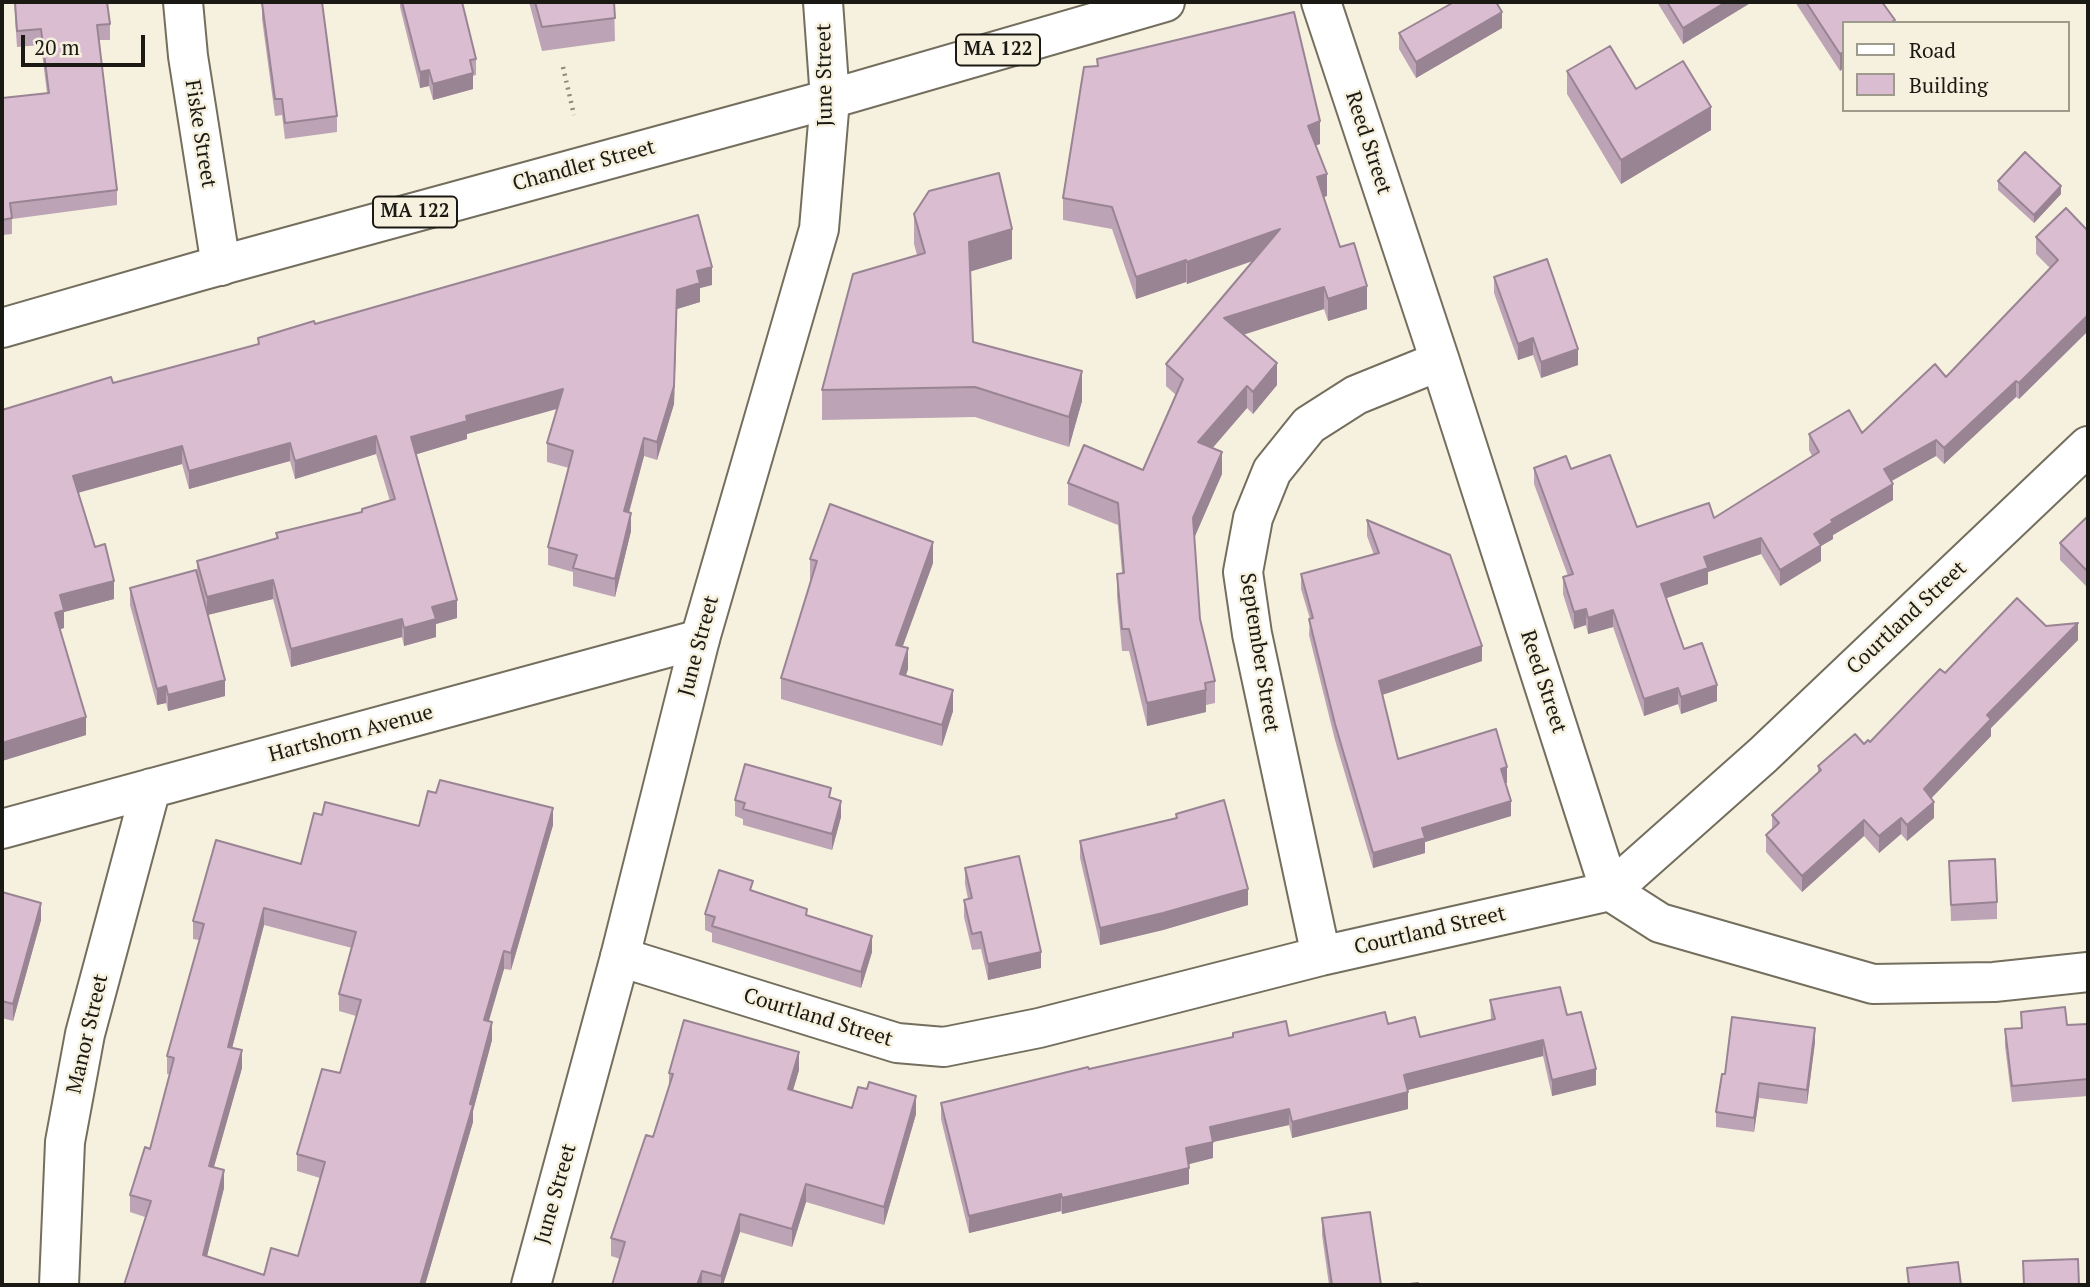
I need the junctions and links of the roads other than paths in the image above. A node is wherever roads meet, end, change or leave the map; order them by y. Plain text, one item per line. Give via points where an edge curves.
1 (183, 2) edge
2 (822, 2) edge
3 (1165, 2) edge
4 (1321, 2) edge
5 (830, 99) junction
6 (221, 267) junction
7 (2, 328) edge
8 (1440, 361) junction
9 (2088, 446) edge
10 (700, 639) junction
11 (150, 788) junction
12 (2, 829) edge
13 (1610, 891) junction
14 (1321, 956) junction
15 (620, 957) junction
16 (2088, 972) edge
17 (59, 1285) edge
18 (531, 1285) edge

1 - 6 street, Fiske Street
2 - 5 street, June Street
3 - 5 street, Chandler Street / MA 122
4 - 8 street, Reed Street
5 - 6 street, Chandler Street / MA 122
5 - 10 street, June Street via 819,229
6 - 7 street, Chandler Street / MA 122
8 - 13 street, Reed Street
8 - 14 street, September Street via 1356,395 1309,425 1272,471 1252,518 1243,572 1252,634
9 - 13 street, Courtland Street via 1763,755
10 - 11 street, Hartshorn Avenue
10 - 15 street, June Street
11 - 12 street, Hartshorn Avenue
11 - 17 street, Manor Street via 85,1034 65,1142
13 - 14 street, Courtland Street
13 - 16 street via 1660,923 1872,984 1994,982
14 - 15 street, Courtland Street via 1039,1028 944,1047 897,1043
15 - 18 street, June Street

